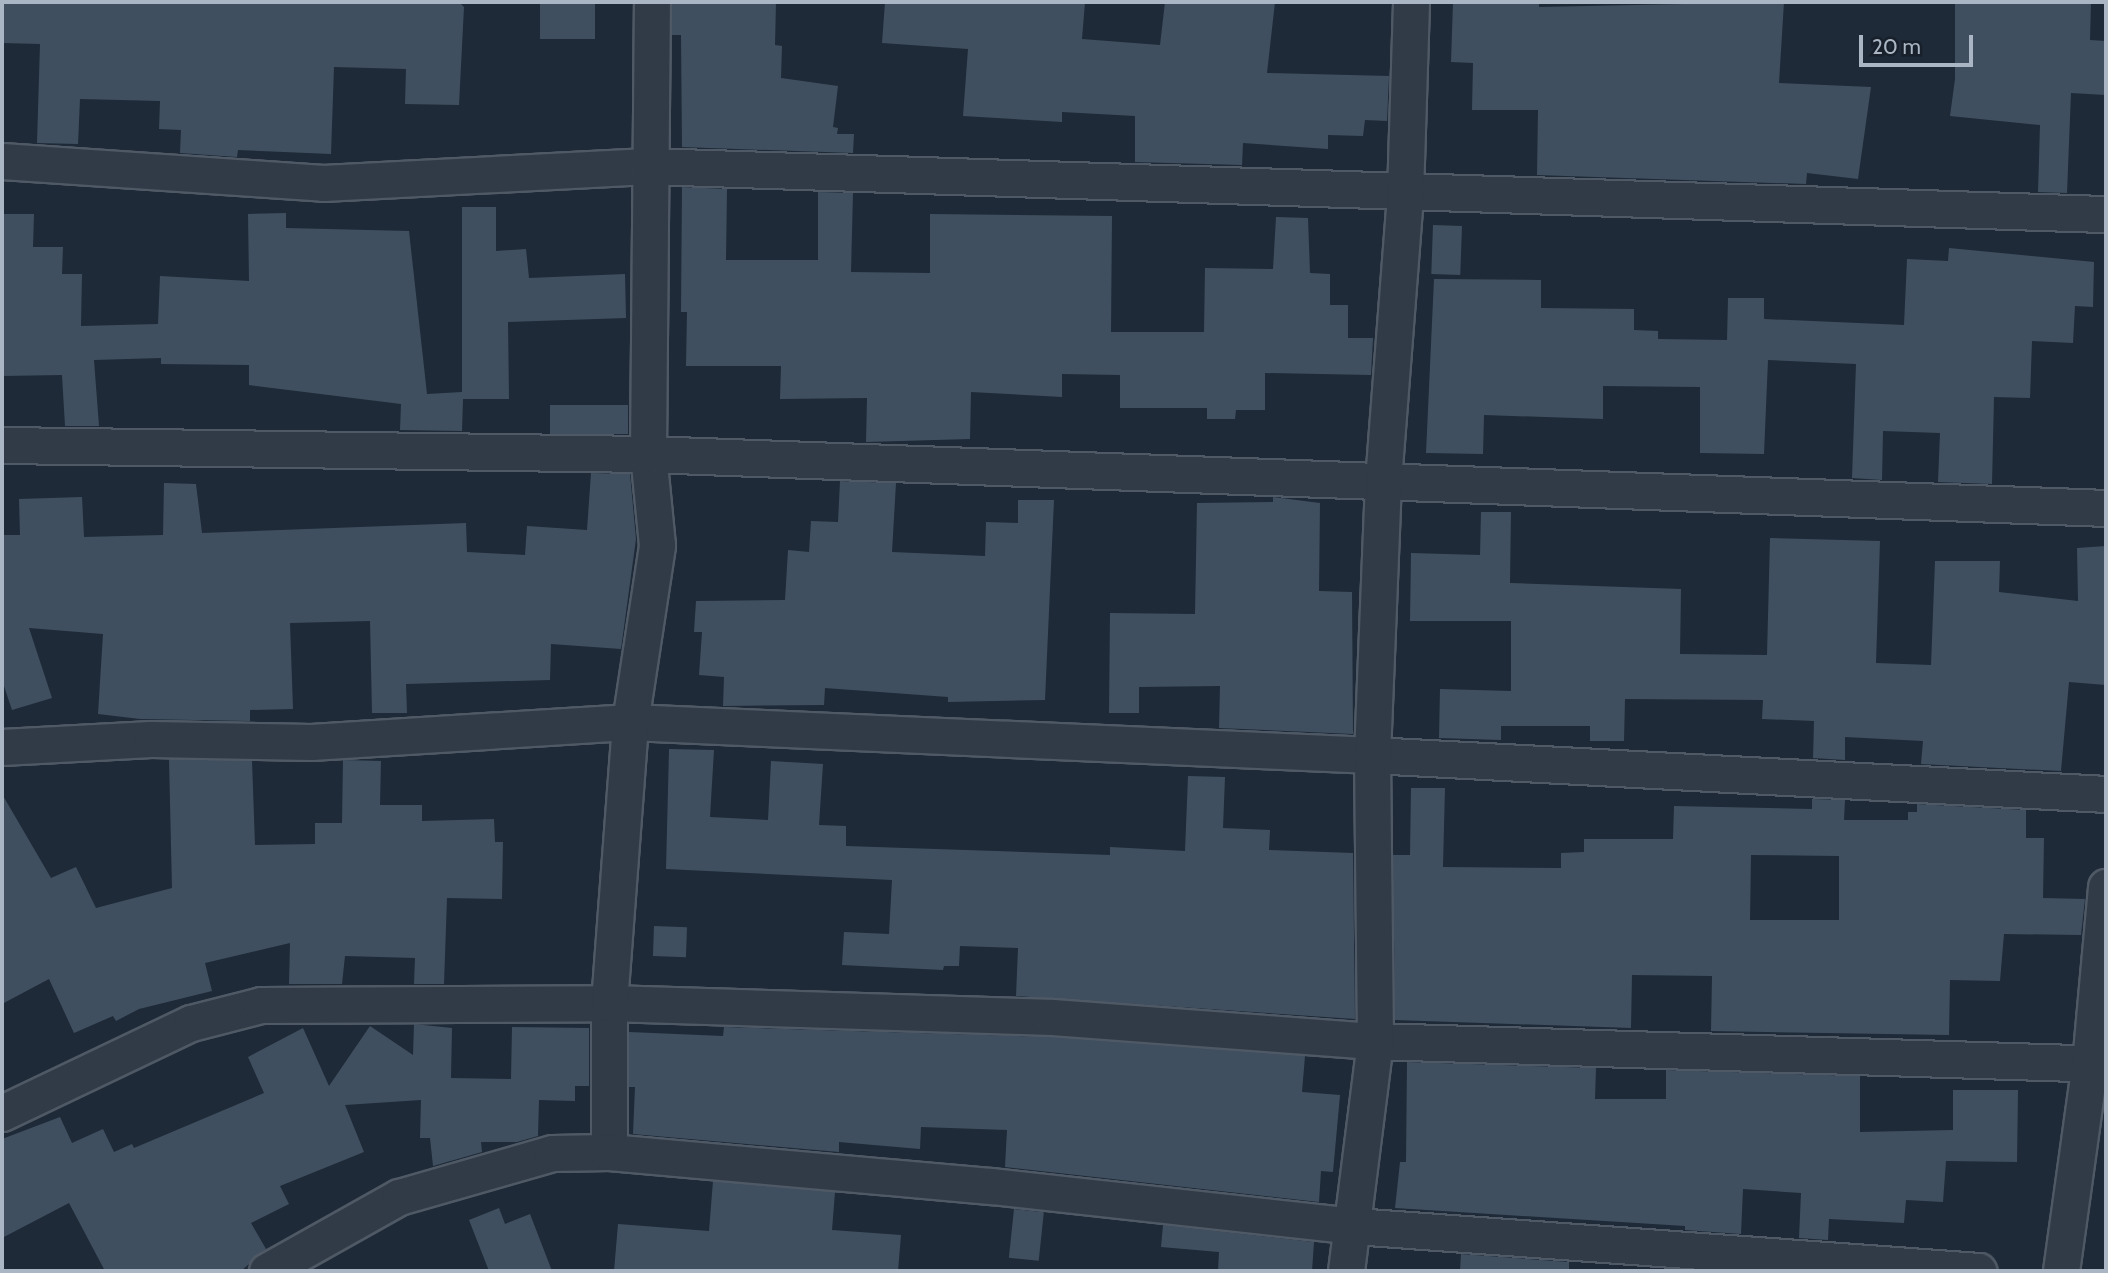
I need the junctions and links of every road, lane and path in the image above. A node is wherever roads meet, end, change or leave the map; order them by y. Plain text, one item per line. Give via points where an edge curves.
1 (652, 2) edge
2 (1411, 2) edge
3 (2, 161) edge
4 (648, 166) junction
5 (1405, 194) junction
6 (2106, 214) edge
7 (2, 445) edge
8 (648, 454) junction
9 (1382, 481) junction
10 (2106, 508) edge
11 (630, 722) junction
12 (2, 747) edge
13 (1372, 755) junction
14 (2106, 794) edge
15 (2106, 887) edge
16 (609, 1003) junction
17 (1374, 1041) junction
18 (2098, 1063) edge
19 (2, 1113) edge
20 (609, 1152) junction
21 (1354, 1226) junction
22 (267, 1271) edge
23 (1346, 1271) edge
24 (1978, 1271) edge
25 (2061, 1271) edge

1 - 4 street
2 - 5 street
3 - 4 street via 323,183
4 - 5 street
4 - 8 street
5 - 6 street
5 - 9 street
7 - 8 street
8 - 9 street
8 - 11 street via 657,545
9 - 10 street
9 - 13 street
11 - 12 street via 311,742 151,739
11 - 13 street
11 - 16 street
13 - 14 street
13 - 17 street
15 - 18 street
16 - 17 street via 1053,1017
16 - 19 street via 261,1005 191,1023
16 - 20 street
17 - 18 street
17 - 21 street
18 - 25 street
20 - 21 street via 992,1186
20 - 22 street via 552,1153 399,1197
21 - 23 street
21 - 24 street

